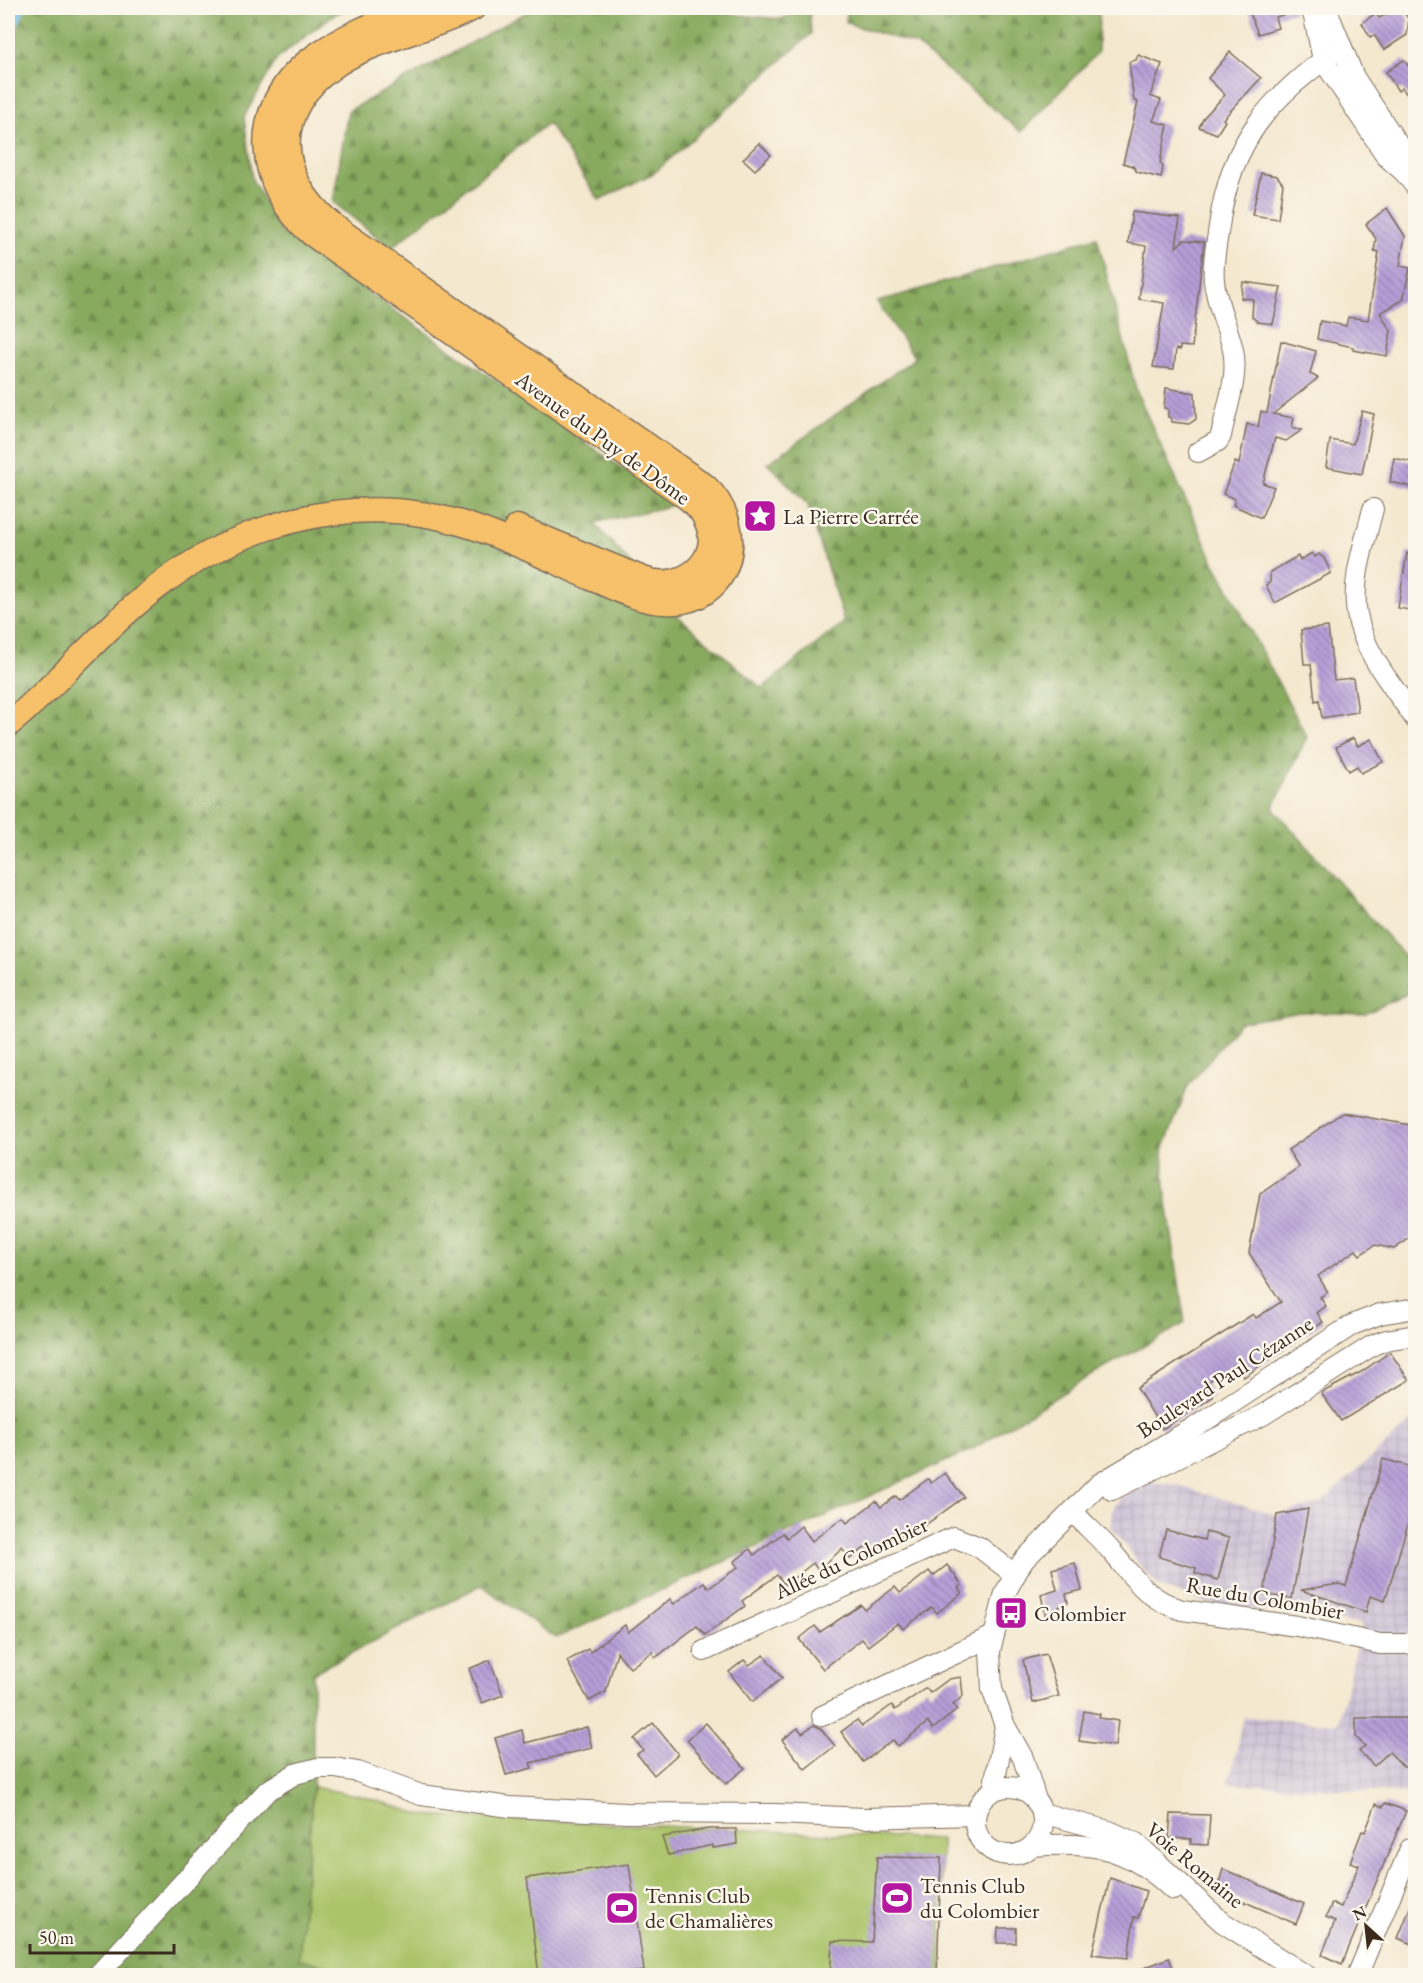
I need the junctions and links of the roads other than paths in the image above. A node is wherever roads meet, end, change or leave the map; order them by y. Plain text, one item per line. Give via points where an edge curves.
1 (417, 8) edge
2 (1312, 8) edge
3 (1326, 8) edge
4 (469, 10) edge
5 (1340, 48) junction
6 (1323, 60) junction
7 (1416, 172) edge
8 (1416, 188) edge
9 (436, 310) junction
10 (1198, 452) dead end
11 (1373, 509) dead end
12 (715, 562) junction
13 (8, 705) edge
14 (1416, 720) edge
15 (8, 725) edge
16 (1416, 1308) edge
17 (1416, 1335) edge
18 (1073, 1512) junction
19 (1014, 1574) junction
20 (993, 1636) junction
21 (1416, 1644) edge
22 (704, 1651) dead end
23 (822, 1716) dead end
24 (1005, 1726) junction
25 (993, 1791) junction
26 (1040, 1808) junction
27 (976, 1825) junction
28 (1033, 1846) junction
29 (1410, 1849) dead end
30 (97, 1976) edge
31 (1286, 1976) edge
32 (1307, 1976) edge
33 (1358, 1976) edge

1 - 9 main road, Avenue du Puy de Dôme via 345,37 299,69 275,106 267,137 267,161 275,190 302,225
2 - 6 street
3 - 5 street
4 - 9 main road via 338,63 300,103 287,140 292,175 315,211
5 - 6 street
5 - 7 street via 1370,104
6 - 8 street via 1387,157
6 - 10 street via 1287,89 1262,117 1244,140 1228,180 1214,278 1233,352 1234,371 1221,435 1218,441
9 - 12 main road, Avenue du Puy de Dôme via 711,493 724,509 730,528 730,552
11 - 14 street via 1359,568 1356,612 1367,646
12 - 13 main road, Avenue du Puy de Dôme via 684,579 656,583 486,514 444,502 370,492 308,500 233,525 163,564 108,609
12 - 15 main road via 714,583 693,597 658,602 629,595 449,519 403,510 370,509 314,515 248,535 175,574 136,604
16 - 18 street, Boulevard Paul Cézanne via 1380,1314 1339,1332 1206,1420 1099,1484
17 - 18 street, Boulevard Paul Cézanne via 1373,1345 1263,1415 1121,1484
18 - 19 street, Boulevard Paul Cézanne via 1031,1550
18 - 21 street, Rue du Colombier via 1138,1586 1164,1604 1380,1644
19 - 20 street, Boulevard Paul Cézanne
19 - 22 street, Allée du Colombier via 978,1547 954,1537
20 - 23 street
20 - 24 street, Boulevard Paul Cézanne via 992,1689
24 - 25 street, Boulevard Paul Cézanne
24 - 26 street, Boulevard Paul Cézanne via 1023,1758
25 - 26 street via 1017,1788 1030,1794
25 - 27 street via 984,1798
26 - 28 street via 1043,1823
26 - 32 street, Voie Romaine via 1136,1843 1222,1922
27 - 28 street via 983,1844 993,1852 1007,1856
27 - 30 street via 920,1818 510,1807 421,1795 358,1772 318,1768 295,1774 267,1791
28 - 31 street, Voie Romaine via 1099,1845 1124,1856 1163,1881 1214,1932
29 - 33 street

